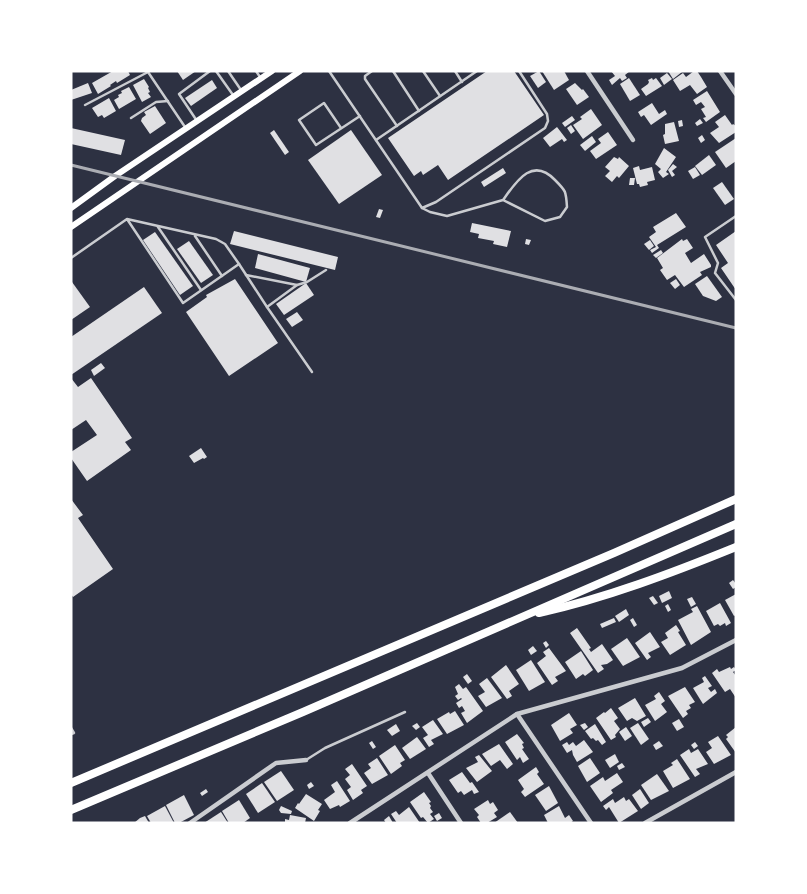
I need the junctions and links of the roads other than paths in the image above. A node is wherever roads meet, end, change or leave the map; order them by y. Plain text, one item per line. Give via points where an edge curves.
1 (210, 71) edge
2 (216, 71) edge
3 (228, 71) edge
4 (256, 71) edge
5 (272, 71) edge
6 (300, 71) edge
7 (329, 71) edge
8 (372, 71) edge
9 (393, 71) edge
10 (423, 71) edge
11 (455, 71) edge
12 (477, 71) edge
13 (519, 71) edge
14 (587, 71) edge
15 (720, 71) edge
16 (261, 79) junction
17 (462, 82) junction
18 (242, 91) junction
19 (736, 94) edge
20 (234, 96) junction
21 (440, 96) junction
22 (168, 101) junction
23 (85, 106) dead end
24 (419, 111) junction
25 (360, 116) junction
26 (131, 118) dead end
27 (197, 121) junction
28 (397, 126) junction
29 (186, 128) junction
30 (341, 128) junction
31 (376, 140) junction
32 (632, 140) dead end
33 (503, 200) junction
34 (71, 208) edge
35 (422, 208) junction
36 (736, 216) edge
37 (127, 219) junction
38 (157, 226) junction
39 (71, 227) edge
40 (194, 234) junction
41 (71, 258) edge
42 (239, 264) junction
43 (326, 270) dead end
44 (246, 274) junction
45 (222, 276) junction
46 (297, 286) junction
47 (201, 290) junction
48 (736, 300) edge
49 (267, 307) junction
50 (312, 372) dead end
51 (736, 499) edge
52 (736, 524) edge
53 (736, 547) edge
54 (520, 617) junction
55 (736, 640) edge
56 (405, 712) dead end
57 (517, 714) junction
58 (71, 728) edge
59 (71, 734) edge
60 (306, 760) joint
61 (736, 772) edge
62 (428, 773) junction
63 (71, 783) edge
64 (71, 810) edge
65 (190, 823) edge
66 (350, 823) edge
67 (461, 823) edge
68 (591, 823) edge
69 (646, 823) edge

1 - 27 lane via 179,94
2 - 20 lane
3 - 18 lane
4 - 16 lane
5 - 16 main road
6 - 39 main road
7 - 25 lane
8 - 28 lane via 365,79
9 - 24 lane
10 - 21 lane
11 - 17 lane
12 - 17 lane
13 - 35 lane via 547,114 545,128 436,202
14 - 32 street
15 - 19 street
16 - 18 main road
17 - 21 lane
18 - 20 main road
20 - 27 main road
21 - 24 lane
22 - 23 lane via 148,72
22 - 26 lane via 156,102
22 - 29 lane
24 - 28 lane
25 - 30 lane
25 - 31 lane
27 - 29 main road
28 - 31 lane
29 - 34 main road
30 - 30 lane via 316,145 299,120 324,103
31 - 35 lane
33 - 33 lane via 545,221 560,217 567,207 566,192 541,169 517,180
33 - 35 lane via 447,216
36 - 48 lane via 705,237 718,263 715,273
37 - 38 lane
37 - 41 lane
37 - 47 lane via 183,303
38 - 40 lane
38 - 47 lane
40 - 42 lane via 225,244
40 - 45 lane
42 - 44 lane
42 - 45 lane
43 - 46 lane
44 - 46 lane
44 - 49 lane
45 - 47 lane
46 - 49 lane
49 - 50 lane
51 - 63 highway
52 - 54 highway
53 - 54 highway via 573,606
54 - 64 highway
55 - 57 street via 682,668
56 - 60 lane via 325,748
57 - 62 street
57 - 68 street
58 - 59 lane via 74,733
60 - 65 street via 276,763
61 - 69 street
62 - 66 street
62 - 67 street

